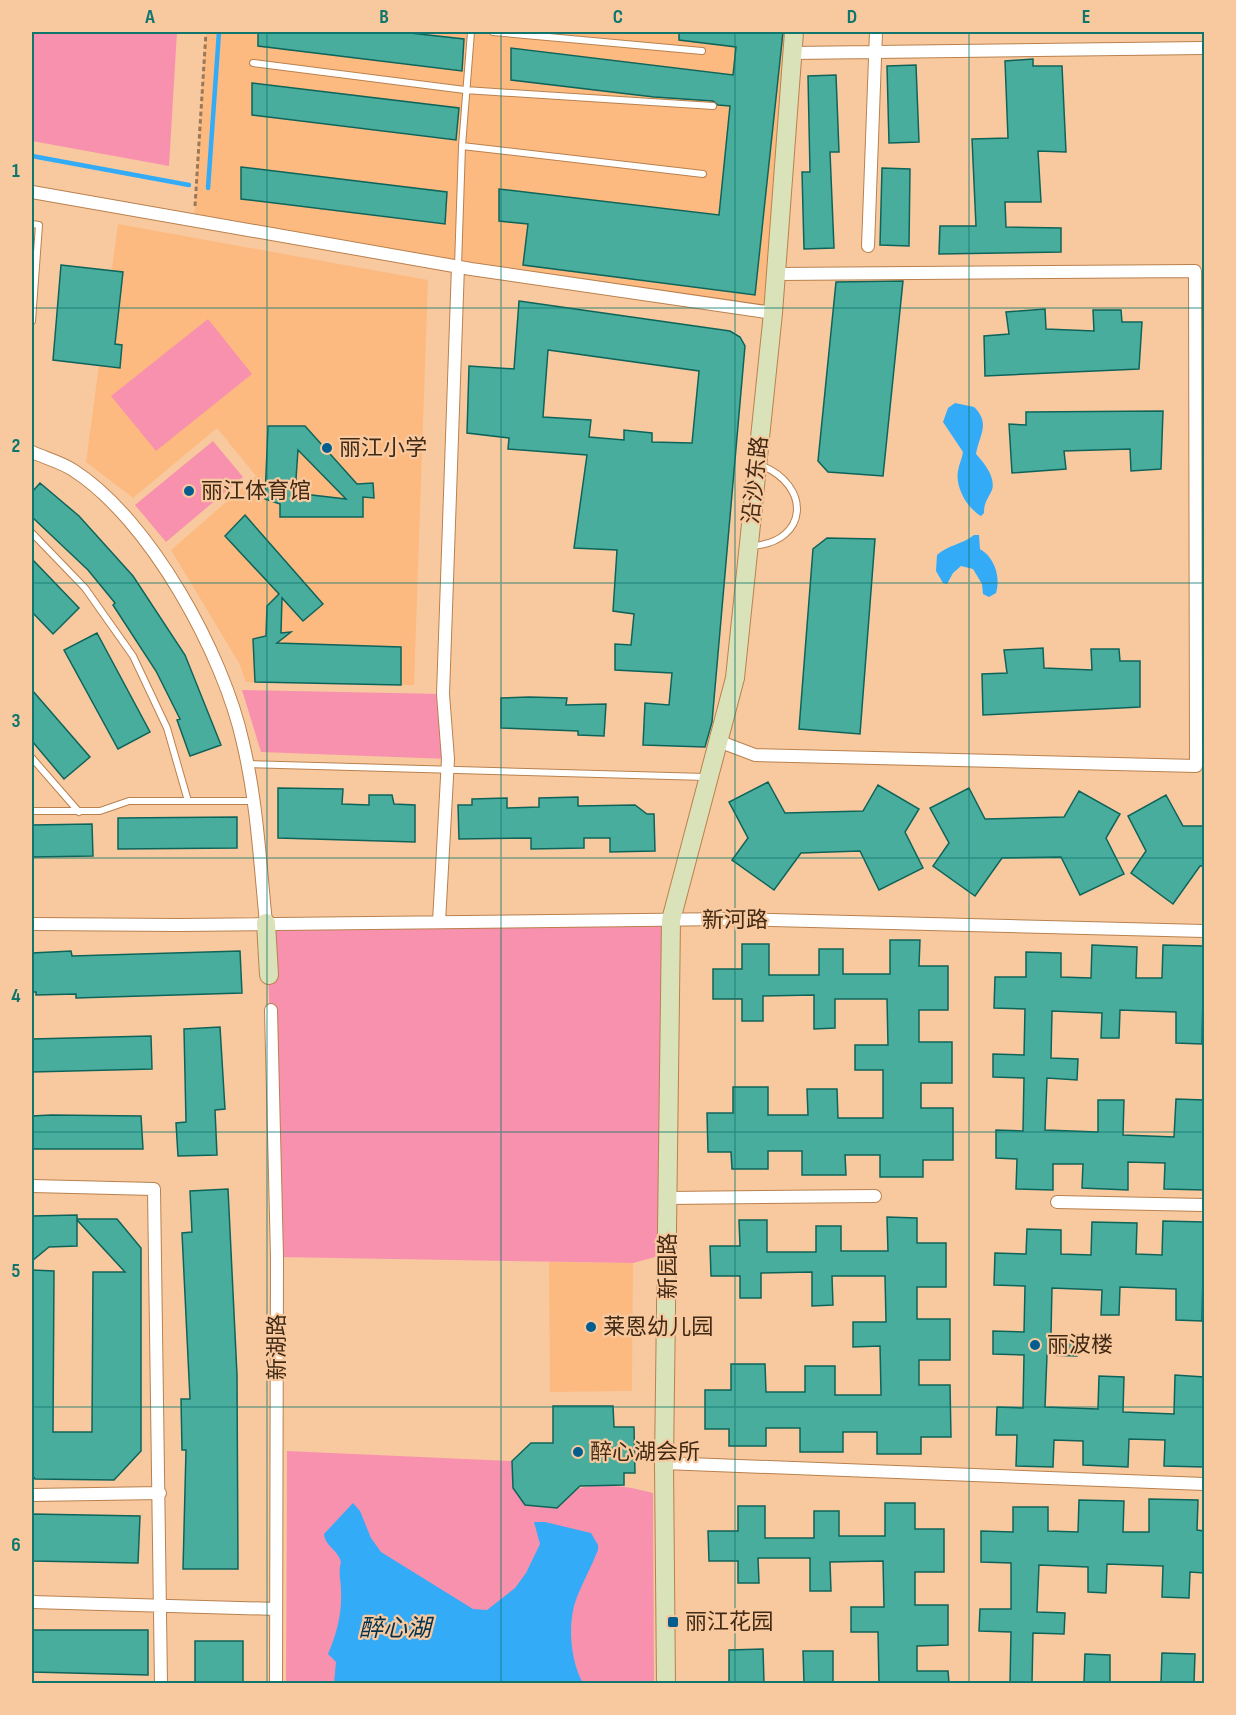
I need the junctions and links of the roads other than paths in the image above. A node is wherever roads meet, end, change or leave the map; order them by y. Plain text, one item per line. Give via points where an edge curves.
1 (471, 32) edge
2 (493, 32) edge
3 (794, 32) edge
4 (876, 32) edge
5 (1204, 48) edge
6 (702, 51) dead end
7 (876, 52) junction
8 (792, 53) junction
9 (253, 63) dead end
10 (465, 90) junction
11 (713, 106) dead end
12 (462, 146) junction
13 (703, 174) dead end
14 (32, 192) edge
15 (32, 224) edge
16 (868, 246) dead end
17 (458, 266) junction
18 (776, 274) junction
19 (773, 313) junction
20 (32, 321) edge
21 (32, 452) edge
22 (757, 464) junction
23 (1200, 502) edge
24 (32, 533) edge
25 (748, 546) junction
26 (718, 741) junction
27 (32, 758) edge
28 (247, 764) junction
29 (1200, 766) edge
30 (447, 772) junction
31 (708, 777) junction
32 (189, 801) junction
33 (254, 801) junction
34 (32, 811) edge
35 (79, 812) junction
36 (671, 920) junction
37 (439, 922) junction
38 (266, 923) junction
39 (32, 924) edge
40 (1204, 931) edge
41 (269, 975) dead end
42 (271, 1010) dead end
43 (32, 1186) edge
44 (875, 1196) dead end
45 (668, 1198) junction
46 (1057, 1203) dead end
47 (1204, 1205) edge
48 (664, 1463) junction
49 (1204, 1484) edge
50 (160, 1493) junction
51 (32, 1495) edge
52 (32, 1602) edge
53 (161, 1606) junction
54 (276, 1609) junction
55 (161, 1683) edge
56 (276, 1683) edge
57 (666, 1683) edge

1 - 10 lane
2 - 6 lane
3 - 8 street, 沿沙东路
4 - 7 street
5 - 7 street
7 - 8 street
7 - 16 street
8 - 18 street, 沿沙东路
9 - 10 lane
10 - 11 lane
10 - 12 lane
12 - 13 lane
12 - 17 lane
14 - 17 street
15 - 20 lane via 39,225
17 - 19 street
17 - 30 street via 443,694
18 - 19 street, 沿沙东路
18 - 23 street via 1194,271
19 - 22 street, 沿沙东路
21 - 28 street via 72,469 103,493 156,556 209,646 243,741
22 - 25 street, 沿沙东路
22 - 25 lane via 787,481 799,505 795,520 783,537 766,545
23 - 29 street
24 - 32 lane via 85,588 133,656 167,728
25 - 26 street, 沿沙东路 via 735,678
26 - 29 street via 756,755
26 - 31 street, 沿沙东路
27 - 35 lane
28 - 30 lane
28 - 33 street
30 - 31 lane
30 - 37 street
31 - 36 street, 沿沙东路
32 - 33 lane
32 - 35 lane via 129,801 100,812
33 - 38 street
34 - 35 lane
36 - 37 street, 新河路
36 - 40 street, 新河路
36 - 45 street, 新园路
37 - 38 street, 新河路
38 - 39 street, 新河路
38 - 41 street
42 - 54 street, 新湖路 via 277,1257
43 - 50 street via 154,1189
44 - 45 street
45 - 48 street, 新园路
46 - 47 street
48 - 49 street
48 - 57 street, 新园路
50 - 51 street
50 - 53 street
52 - 53 street
53 - 54 street
53 - 55 street
54 - 56 street, 新湖路

